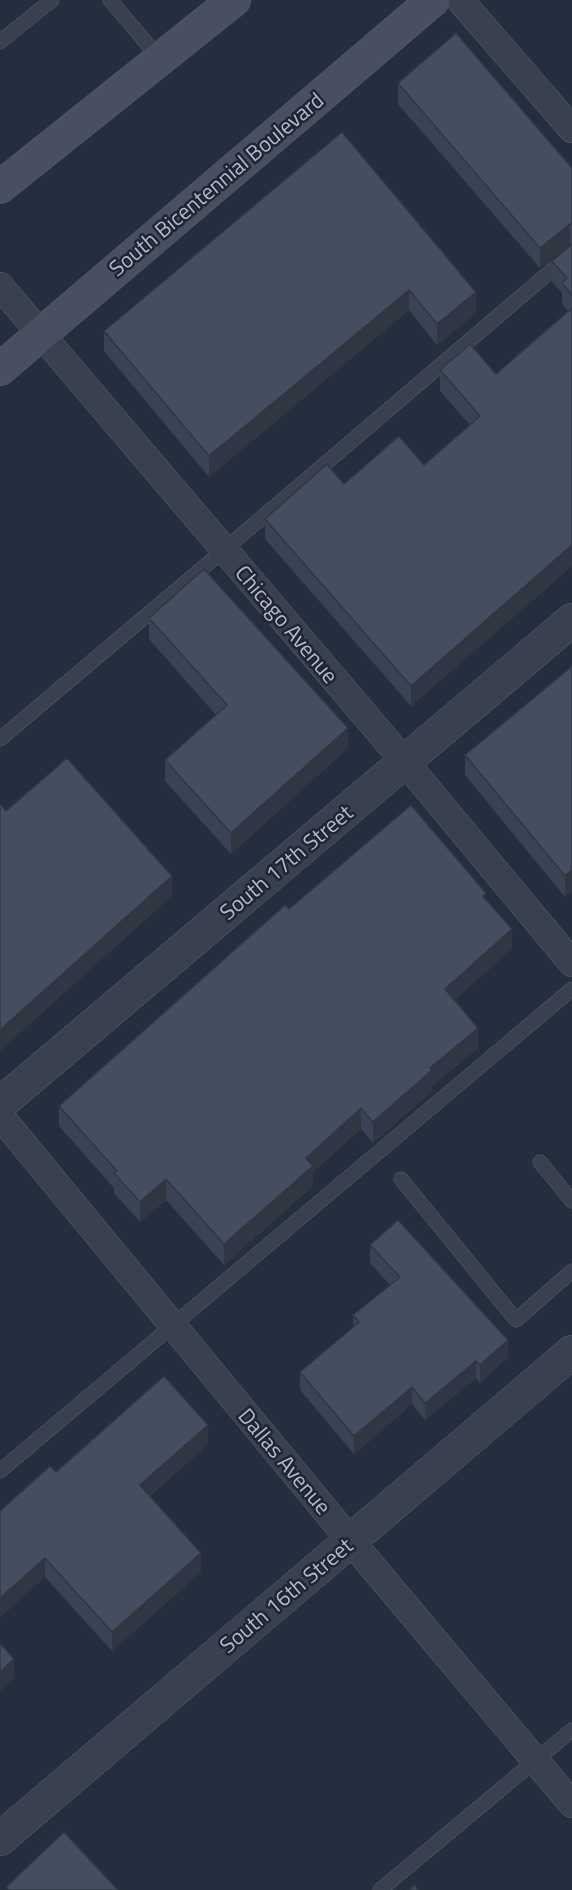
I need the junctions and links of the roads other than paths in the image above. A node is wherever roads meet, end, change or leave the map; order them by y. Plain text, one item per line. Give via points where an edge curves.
1 (52, 0) edge
2 (110, 0) edge
3 (234, 0) edge
4 (433, 0) edge
5 (460, 0) edge
6 (0, 42) edge
7 (160, 59) junction
8 (572, 129) edge
9 (0, 187) edge
10 (572, 253) edge
11 (0, 286) edge
12 (40, 334) junction
13 (0, 369) edge
14 (224, 550) junction
15 (572, 620) edge
16 (0, 739) edge
17 (405, 762) junction
18 (572, 963) edge
19 (572, 989) edge
20 (0, 1104) edge
21 (0, 1116) edge
22 (540, 1162) dead end
23 (401, 1179) dead end
24 (572, 1201) edge
25 (572, 1271) edge
26 (172, 1325) junction
27 (572, 1352) edge
28 (0, 1471) edge
29 (350, 1540) junction
30 (572, 1731) edge
31 (536, 1761) junction
32 (572, 1804) edge
33 (0, 1839) edge
34 (380, 1890) edge

1 - 6 lane
2 - 7 lane
3 - 7 main road
4 - 12 main road, South Bicentennial Boulevard
5 - 8 street
7 - 9 main road
10 - 14 lane
11 - 12 street, Chicago Avenue
12 - 13 main road, South Bicentennial Boulevard
12 - 14 street, Chicago Avenue
14 - 16 lane
14 - 17 street, Chicago Avenue
15 - 17 street, South 17th Street
17 - 18 street, Chicago Avenue
17 - 20 street, South 17th Street
19 - 26 lane
21 - 26 street, Dallas Avenue
22 - 24 lane
23 - 25 lane via 516,1320
26 - 28 lane
26 - 29 street, Dallas Avenue
27 - 29 street, South 16th Street
29 - 31 street, Dallas Avenue
29 - 33 street, South 16th Street
30 - 31 lane
31 - 32 street, Dallas Avenue
31 - 34 lane

